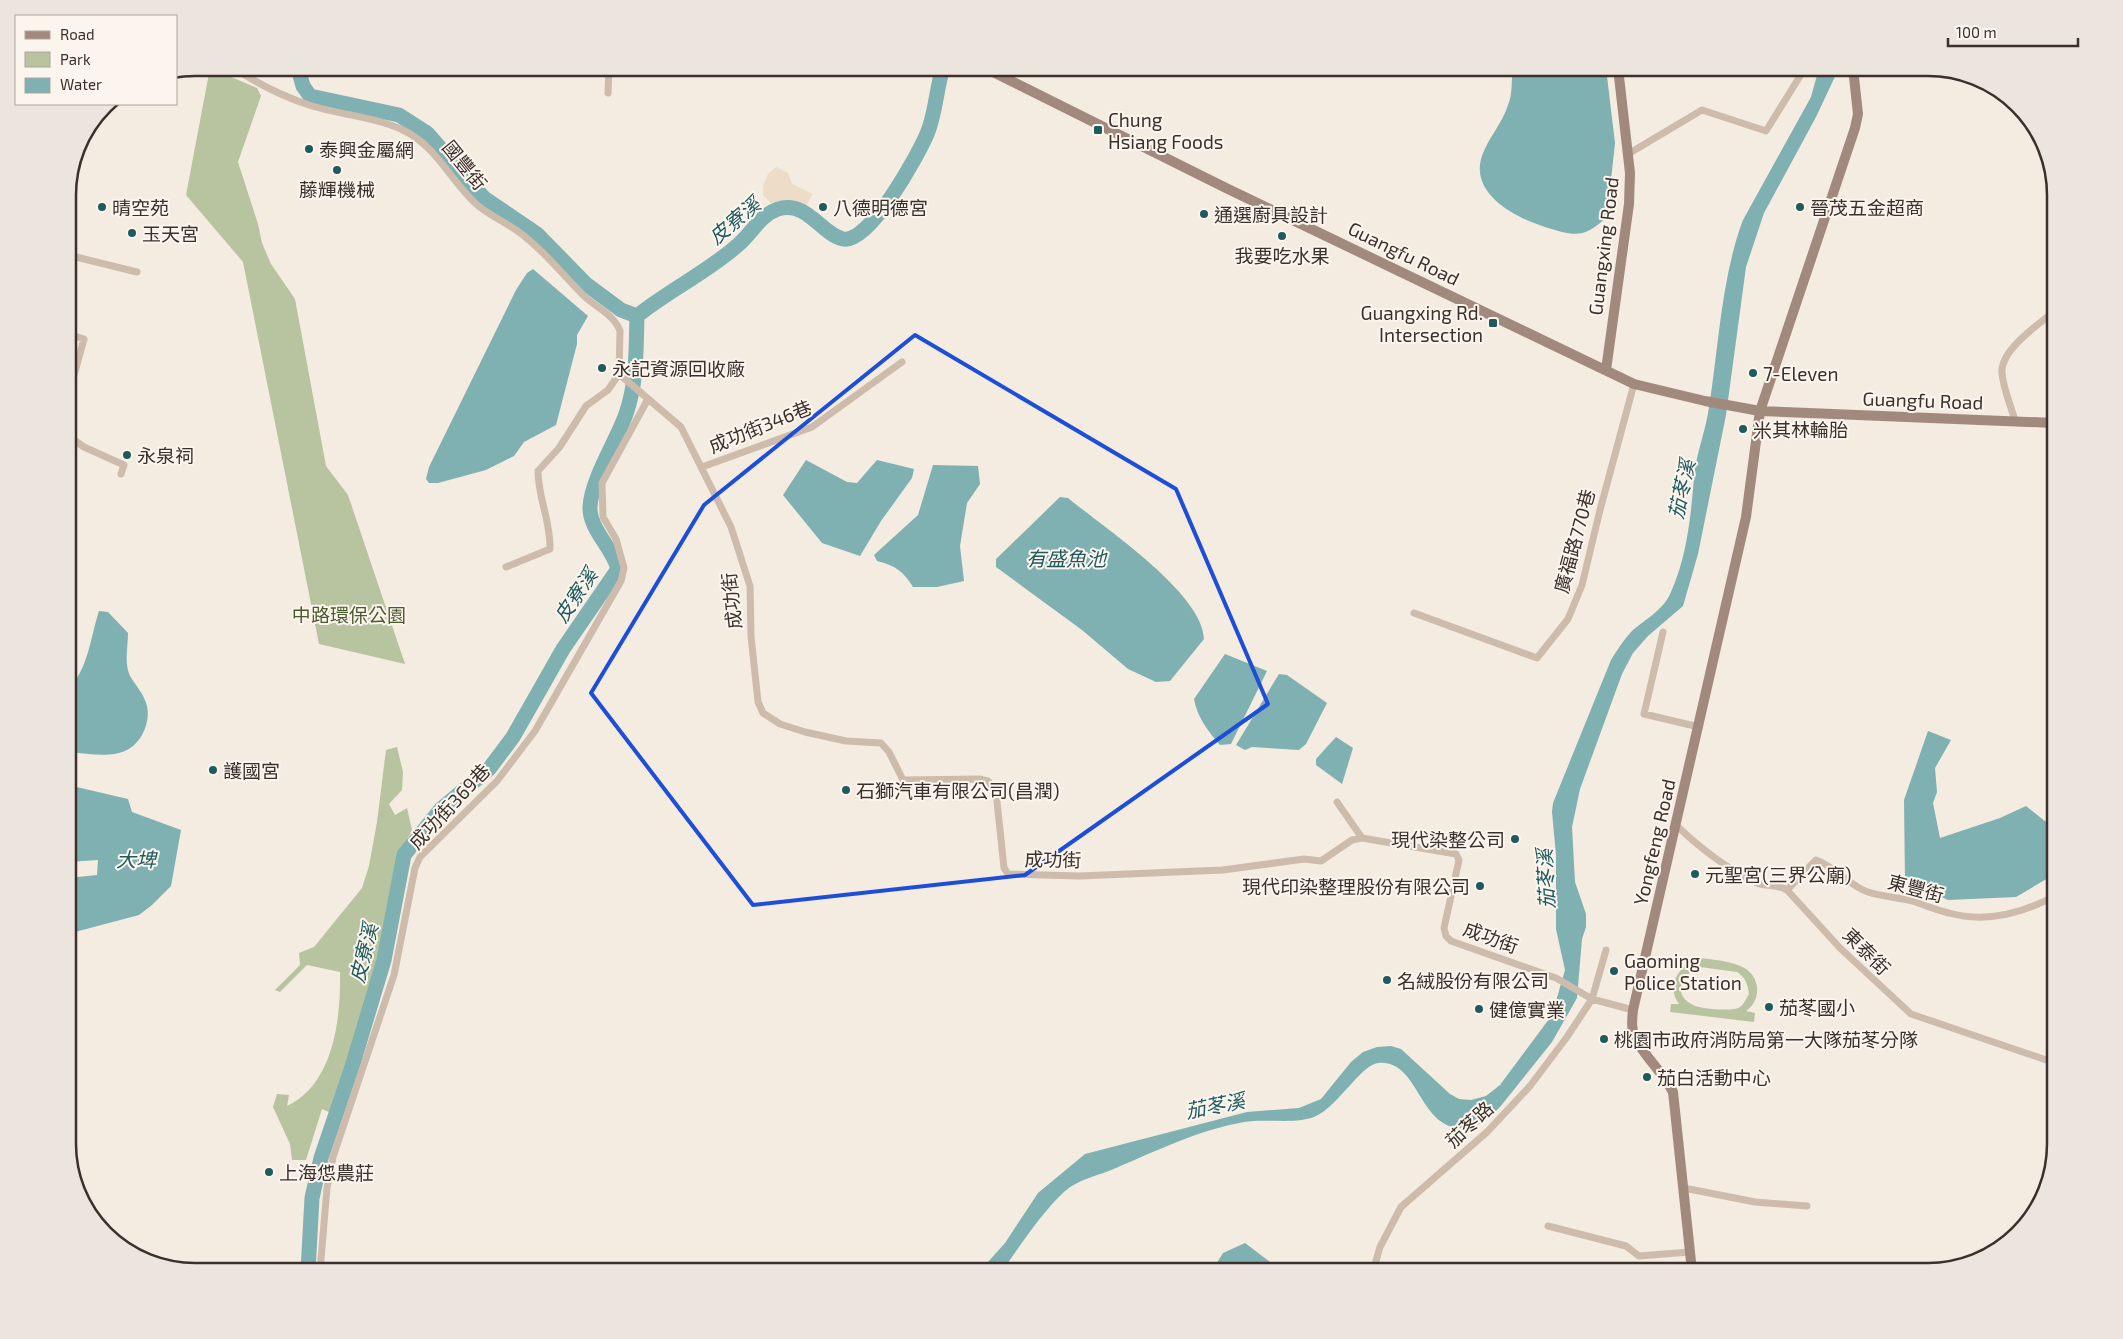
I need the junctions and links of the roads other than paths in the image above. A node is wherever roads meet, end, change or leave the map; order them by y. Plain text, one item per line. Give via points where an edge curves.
1 (1619, 76) edge
2 (1800, 76) edge
3 (1853, 76) edge
4 (248, 77) edge
5 (609, 77) edge
6 (1002, 77) edge
7 (608, 93) dead end
8 (1628, 154) junction
9 (77, 257) edge
10 (137, 272) dead end
11 (2046, 318) edge
12 (77, 337) edge
13 (902, 362) dead end
14 (77, 364) edge
15 (1606, 370) junction
16 (621, 376) junction
17 (1634, 384) junction
18 (648, 399) junction
19 (1760, 411) junction
20 (2015, 421) junction
21 (2046, 423) edge
22 (77, 442) edge
23 (702, 467) junction
24 (121, 474) dead end
25 (506, 567) dead end
26 (1414, 612) dead end
27 (1662, 632) dead end
28 (1699, 727) junction
29 (1337, 802) dead end
30 (1676, 826) junction
31 (1362, 838) junction
32 (1787, 890) junction
33 (2047, 900) edge
34 (1606, 950) dead end
35 (1592, 999) junction
36 (1632, 1010) junction
37 (2047, 1060) edge
38 (1684, 1188) junction
39 (1807, 1206) dead end
40 (1548, 1226) dead end
41 (1690, 1252) junction
42 (321, 1263) edge
43 (1376, 1263) edge
44 (1691, 1263) edge

1 - 8 street, Guangxing Road
2 - 8 street via 1766,131 1702,110
3 - 19 street, Yongfeng Road via 1858,114 1852,139
4 - 16 street, 國豐街 via 312,106 384,123 417,137 431,148 476,204 523,234 582,294 614,320 620,331
5 - 7 street
6 - 15 street, Guangfu Road
8 - 15 street, Guangxing Road via 1629,204
9 - 10 street
11 - 20 street via 2003,358 2002,373
12 - 14 street via 84,339
13 - 23 street, 成功街346巷 via 812,427
15 - 17 street, Guangfu Road
16 - 18 street, 成功街
16 - 25 street via 586,406 559,448 538,472 550,549
17 - 19 street, Guangfu Road via 1705,402
17 - 26 street, 廣福路770巷 via 1582,585 1568,619 1537,658
18 - 23 street, 成功街 via 681,427
18 - 42 street, 成功街369巷 via 602,483 603,517 616,539 624,568 621,581 535,731 497,781 420,857 415,868 394,975 333,1157
19 - 20 street, Guangfu Road
19 - 28 street, Yongfeng Road via 1746,517
20 - 21 street, Guangfu Road
22 - 24 street via 124,465
23 - 31 street, 成功街 via 731,527 750,586 757,694 763,713 780,724 806,732 846,741 881,743 890,752 903,780 988,781 996,792 1004,868 1008,874 1089,876 1223,870 1304,859 1321,860 1352,840
27 - 28 street via 1644,714
28 - 30 street, Yongfeng Road
29 - 31 street
30 - 32 street via 1738,873 1759,884 1781,886
30 - 36 street, Yongfeng Road
31 - 35 street, 成功街 via 1456,854 1459,860 1444,928 1451,942 1560,980
32 - 33 street, 東豐街 via 1816,860 1828,864 1866,892 1950,914 1978,917 2009,914
32 - 37 street, 東泰街 via 1840,948 1910,1014
34 - 35 street, 茄苳路
35 - 36 street
35 - 43 street, 茄苳路 via 1568,1037 1530,1086 1488,1132 1401,1207 1380,1247
36 - 38 street, Yongfeng Road via 1635,1039 1673,1092
38 - 39 street via 1756,1202
38 - 41 street, Yongfeng Road
40 - 41 street via 1626,1246 1639,1256
41 - 44 street, Yongfeng Road

